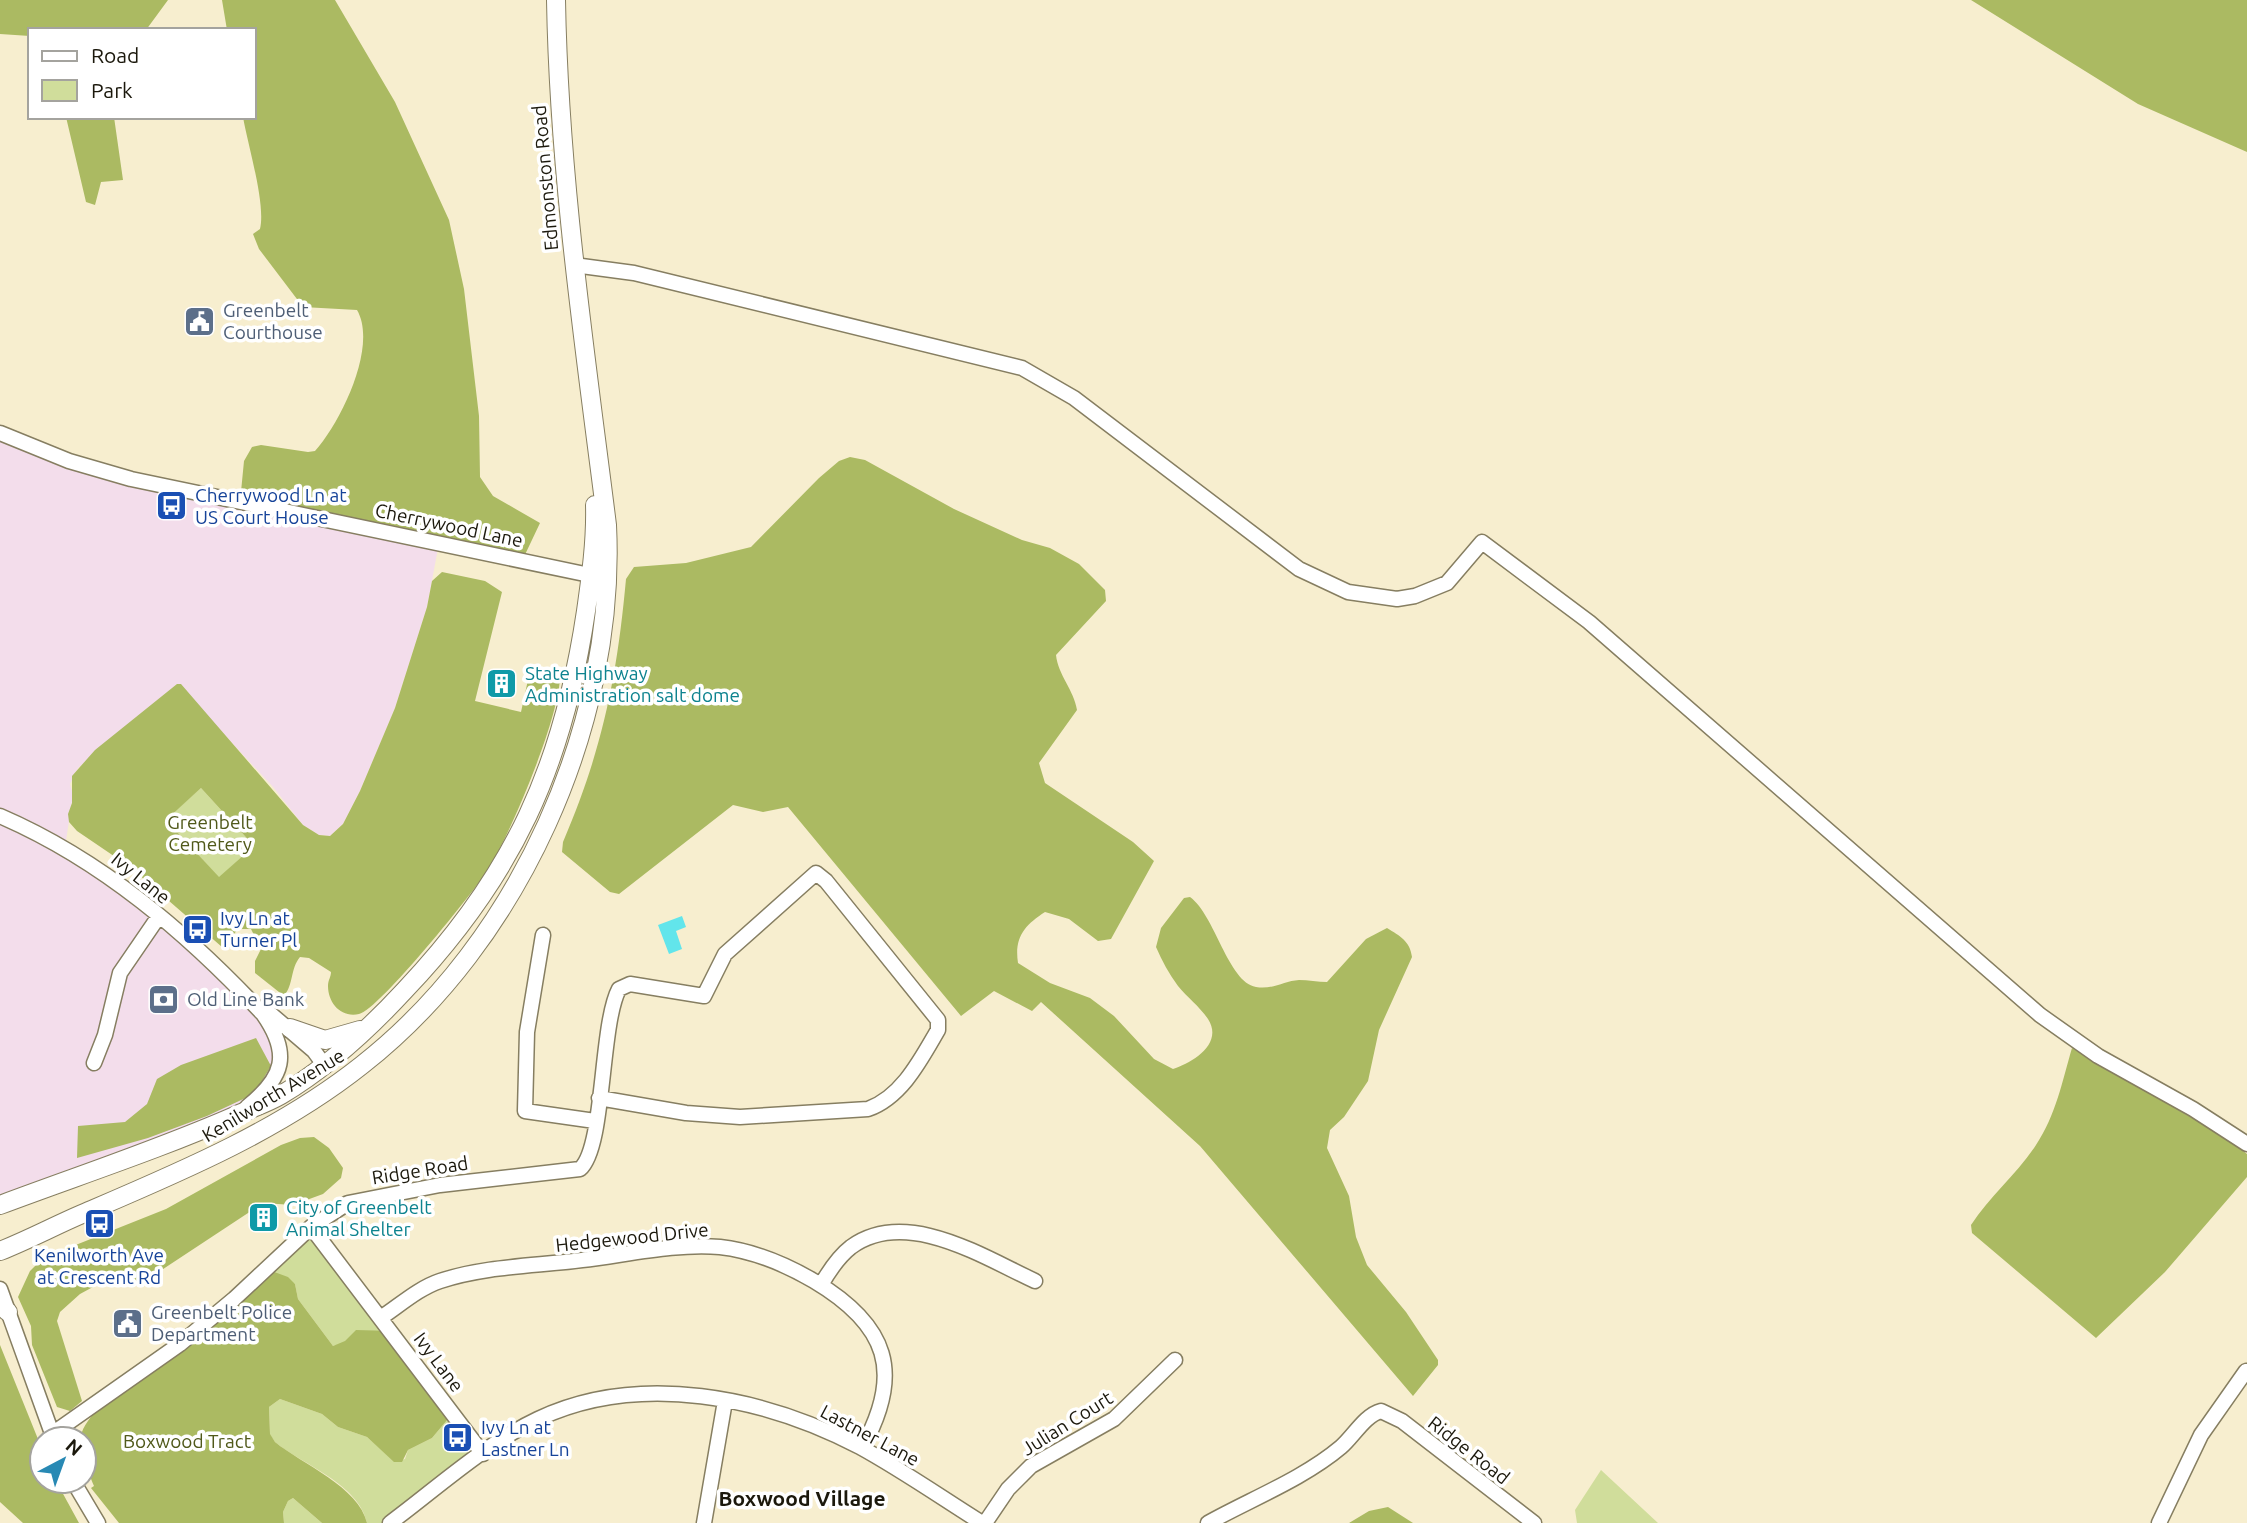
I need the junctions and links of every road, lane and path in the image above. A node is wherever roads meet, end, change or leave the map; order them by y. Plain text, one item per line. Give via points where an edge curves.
1 (555, 0) edge
2 (575, 265) junction
3 (0, 433) edge
4 (599, 577) junction
5 (0, 816) edge
6 (159, 916) junction
7 (543, 935) dead end
8 (243, 993) junction
9 (372, 1024) junction
10 (290, 1028) junction
11 (94, 1063) dead end
12 (325, 1066) junction
13 (599, 1098) junction
14 (299, 1107) junction
15 (237, 1115) junction
16 (595, 1121) junction
17 (2247, 1143) edge
18 (0, 1205) edge
19 (312, 1227) junction
20 (0, 1251) edge
21 (1035, 1281) dead end
22 (821, 1285) junction
23 (0, 1289) edge
24 (4, 1308) edge
25 (382, 1317) junction
26 (1175, 1360) dead end
27 (2246, 1371) edge
28 (725, 1401) junction
29 (49, 1425) edge
30 (68, 1425) edge
31 (862, 1448) junction
32 (483, 1454) junction
33 (81, 1495) edge
34 (98, 1523) edge
35 (390, 1523) edge
36 (704, 1523) edge
37 (984, 1523) edge
38 (1208, 1523) edge
39 (1534, 1523) edge
40 (2159, 1523) edge

1 - 2 main road, Edmonston Road via 560,122
2 - 4 main road, Edmonston Road
2 - 17 street via 623,270 1022,368 1074,398 1299,569 1348,592 1397,599 1415,596 1447,583 1482,542 1590,622 2040,1015 2098,1056
3 - 4 street, Cherrywood Lane via 68,461 131,479
4 - 9 main road, Kenilworth Avenue via 558,743 517,840 462,926
4 - 14 main road, Kenilworth Avenue via 595,666 577,744 547,824 503,908 466,959 409,1023 361,1066
5 - 6 street, Ivy Lane via 95,865
6 - 8 street, Ivy Lane
6 - 11 street via 120,973
7 - 16 street via 527,1032 525,1111
8 - 10 street, Ivy Lane
8 - 15 street, Ivy Lane via 272,1027 281,1056 272,1083
9 - 10 main road via 325,1040
9 - 12 main road, Kenilworth Avenue
10 - 12 street, Ivy Lane
12 - 14 main road via 321,1083
12 - 15 main road, Kenilworth Avenue via 277,1097
13 - 13 street via 740,1117 868,1109 885,1101 901,1085 939,1023 816,873 726,954 704,996 630,984 619,989
13 - 16 street
14 - 20 main road, Kenilworth Avenue via 206,1159
15 - 18 main road, Kenilworth Avenue via 175,1143
16 - 19 street, Ridge Road via 592,1153 580,1169 367,1198 334,1210
19 - 25 street, Ivy Lane
19 - 30 street, Ridge Road via 180,1344
21 - 22 street via 940,1240 892,1233 851,1247
22 - 25 street, Hedgewood Drive via 770,1258 702,1247 453,1277 423,1289
22 - 31 street, Hedgewood Drive via 866,1321 884,1358 882,1406
23 - 24 street
24 - 29 street
25 - 32 street, Ivy Lane
26 - 37 street, Julian Court via 1114,1419 1042,1458 1023,1474
27 - 40 street via 2201,1436
28 - 31 street, Lastner Lane via 797,1419
28 - 32 street, Lastner Lane via 647,1394 606,1397 543,1417
28 - 36 street
31 - 37 street, Lastner Lane
32 - 35 street, Lastner Lane
33 - 34 street
38 - 39 street, Ridge Road via 1323,1460 1378,1412 1402,1421

